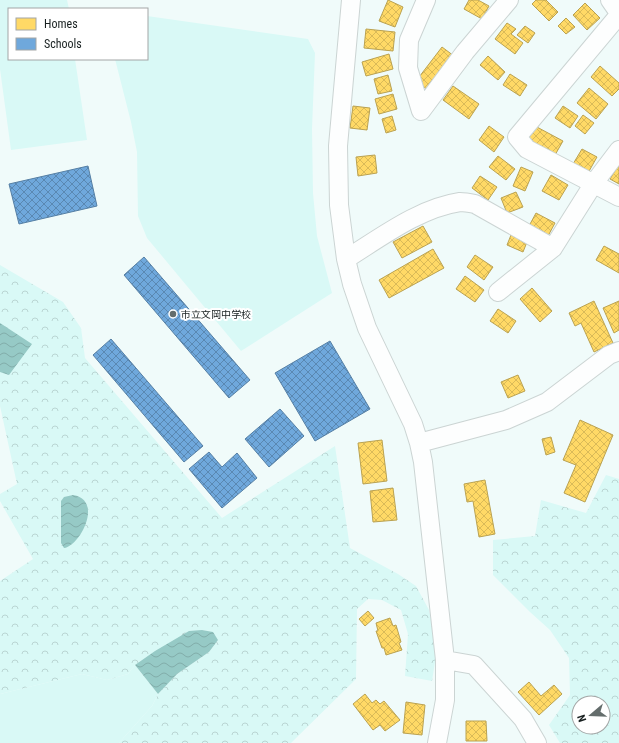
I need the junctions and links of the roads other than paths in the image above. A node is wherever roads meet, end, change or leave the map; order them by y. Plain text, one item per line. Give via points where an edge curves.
1 (351, 0) edge
2 (426, 0) edge
3 (509, 0) edge
4 (610, 0) edge
5 (619, 14) edge
6 (619, 150) edge
7 (594, 183) junction
8 (619, 196) edge
9 (553, 248) junction
10 (346, 259) junction
11 (498, 292) dead end
12 (619, 350) edge
13 (420, 443) junction
14 (445, 660) junction
15 (437, 743) edge
16 (537, 743) edge

1 - 10 street via 338,146 339,205
2 - 3 street via 409,40 408,68 421,111 465,52
4 - 5 street
5 - 7 street via 517,137 527,149
6 - 7 street
7 - 8 street
7 - 9 street
9 - 10 street via 475,204 462,202 439,207 417,216
9 - 11 street
10 - 13 street via 367,328
12 - 13 street via 547,402 506,420
13 - 14 street
14 - 15 street via 445,700
14 - 16 street via 474,665 523,719

